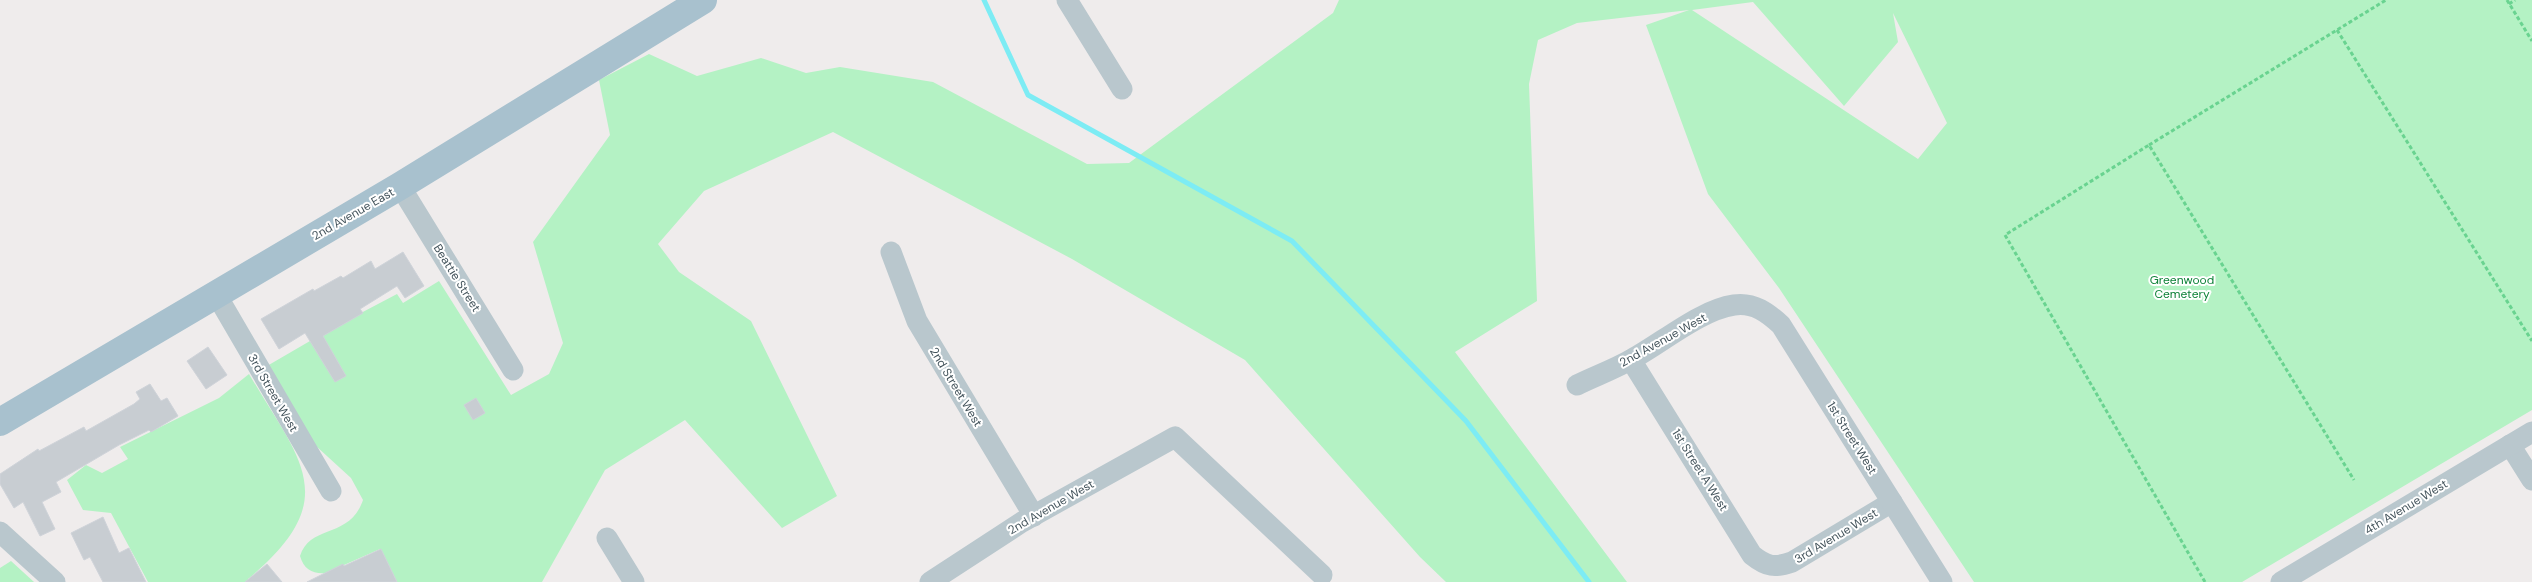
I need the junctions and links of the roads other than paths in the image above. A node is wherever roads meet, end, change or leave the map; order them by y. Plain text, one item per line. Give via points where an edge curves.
1 (703, 0) edge
2 (1067, 0) edge
3 (1122, 89) dead end
4 (400, 186) junction
5 (891, 252) dead end
6 (216, 294) junction
7 (1751, 306) joint
8 (1631, 360) junction
9 (513, 370) dead end
10 (1576, 385) dead end
11 (0, 422) edge
12 (2532, 432) edge
13 (2510, 445) junction
14 (2532, 480) edge
15 (331, 491) dead end
16 (1892, 502) junction
17 (1034, 516) junction
18 (0, 532) edge
19 (607, 538) dead end
20 (1778, 567) joint
21 (1322, 575) dead end
22 (55, 582) edge
23 (634, 582) edge
24 (930, 582) edge
25 (1942, 582) edge
26 (2281, 582) edge

1 - 4 main road, 2nd Avenue East
2 - 3 street
4 - 6 main road, 2nd Avenue East
4 - 9 street, Beattie Street
5 - 17 street, 2nd Street West via 917,321
6 - 11 main road, 2nd Avenue East
6 - 15 street, 3rd Street West
7 - 8 street, 2nd Avenue West via 1734,305 1704,316
7 - 16 street, 1st Street West via 1766,311 1781,325
8 - 10 street, 2nd Avenue West
8 - 20 street, 1st Street A West via 1752,555 1765,565
12 - 13 street, 4th Avenue West
13 - 14 street
13 - 26 street, 4th Avenue West
16 - 20 street, 3rd Avenue West via 1792,562
16 - 25 street, 1st Street West
17 - 21 street, 2nd Avenue West via 1175,437
17 - 24 street, 2nd Avenue West
18 - 22 street
19 - 23 street

